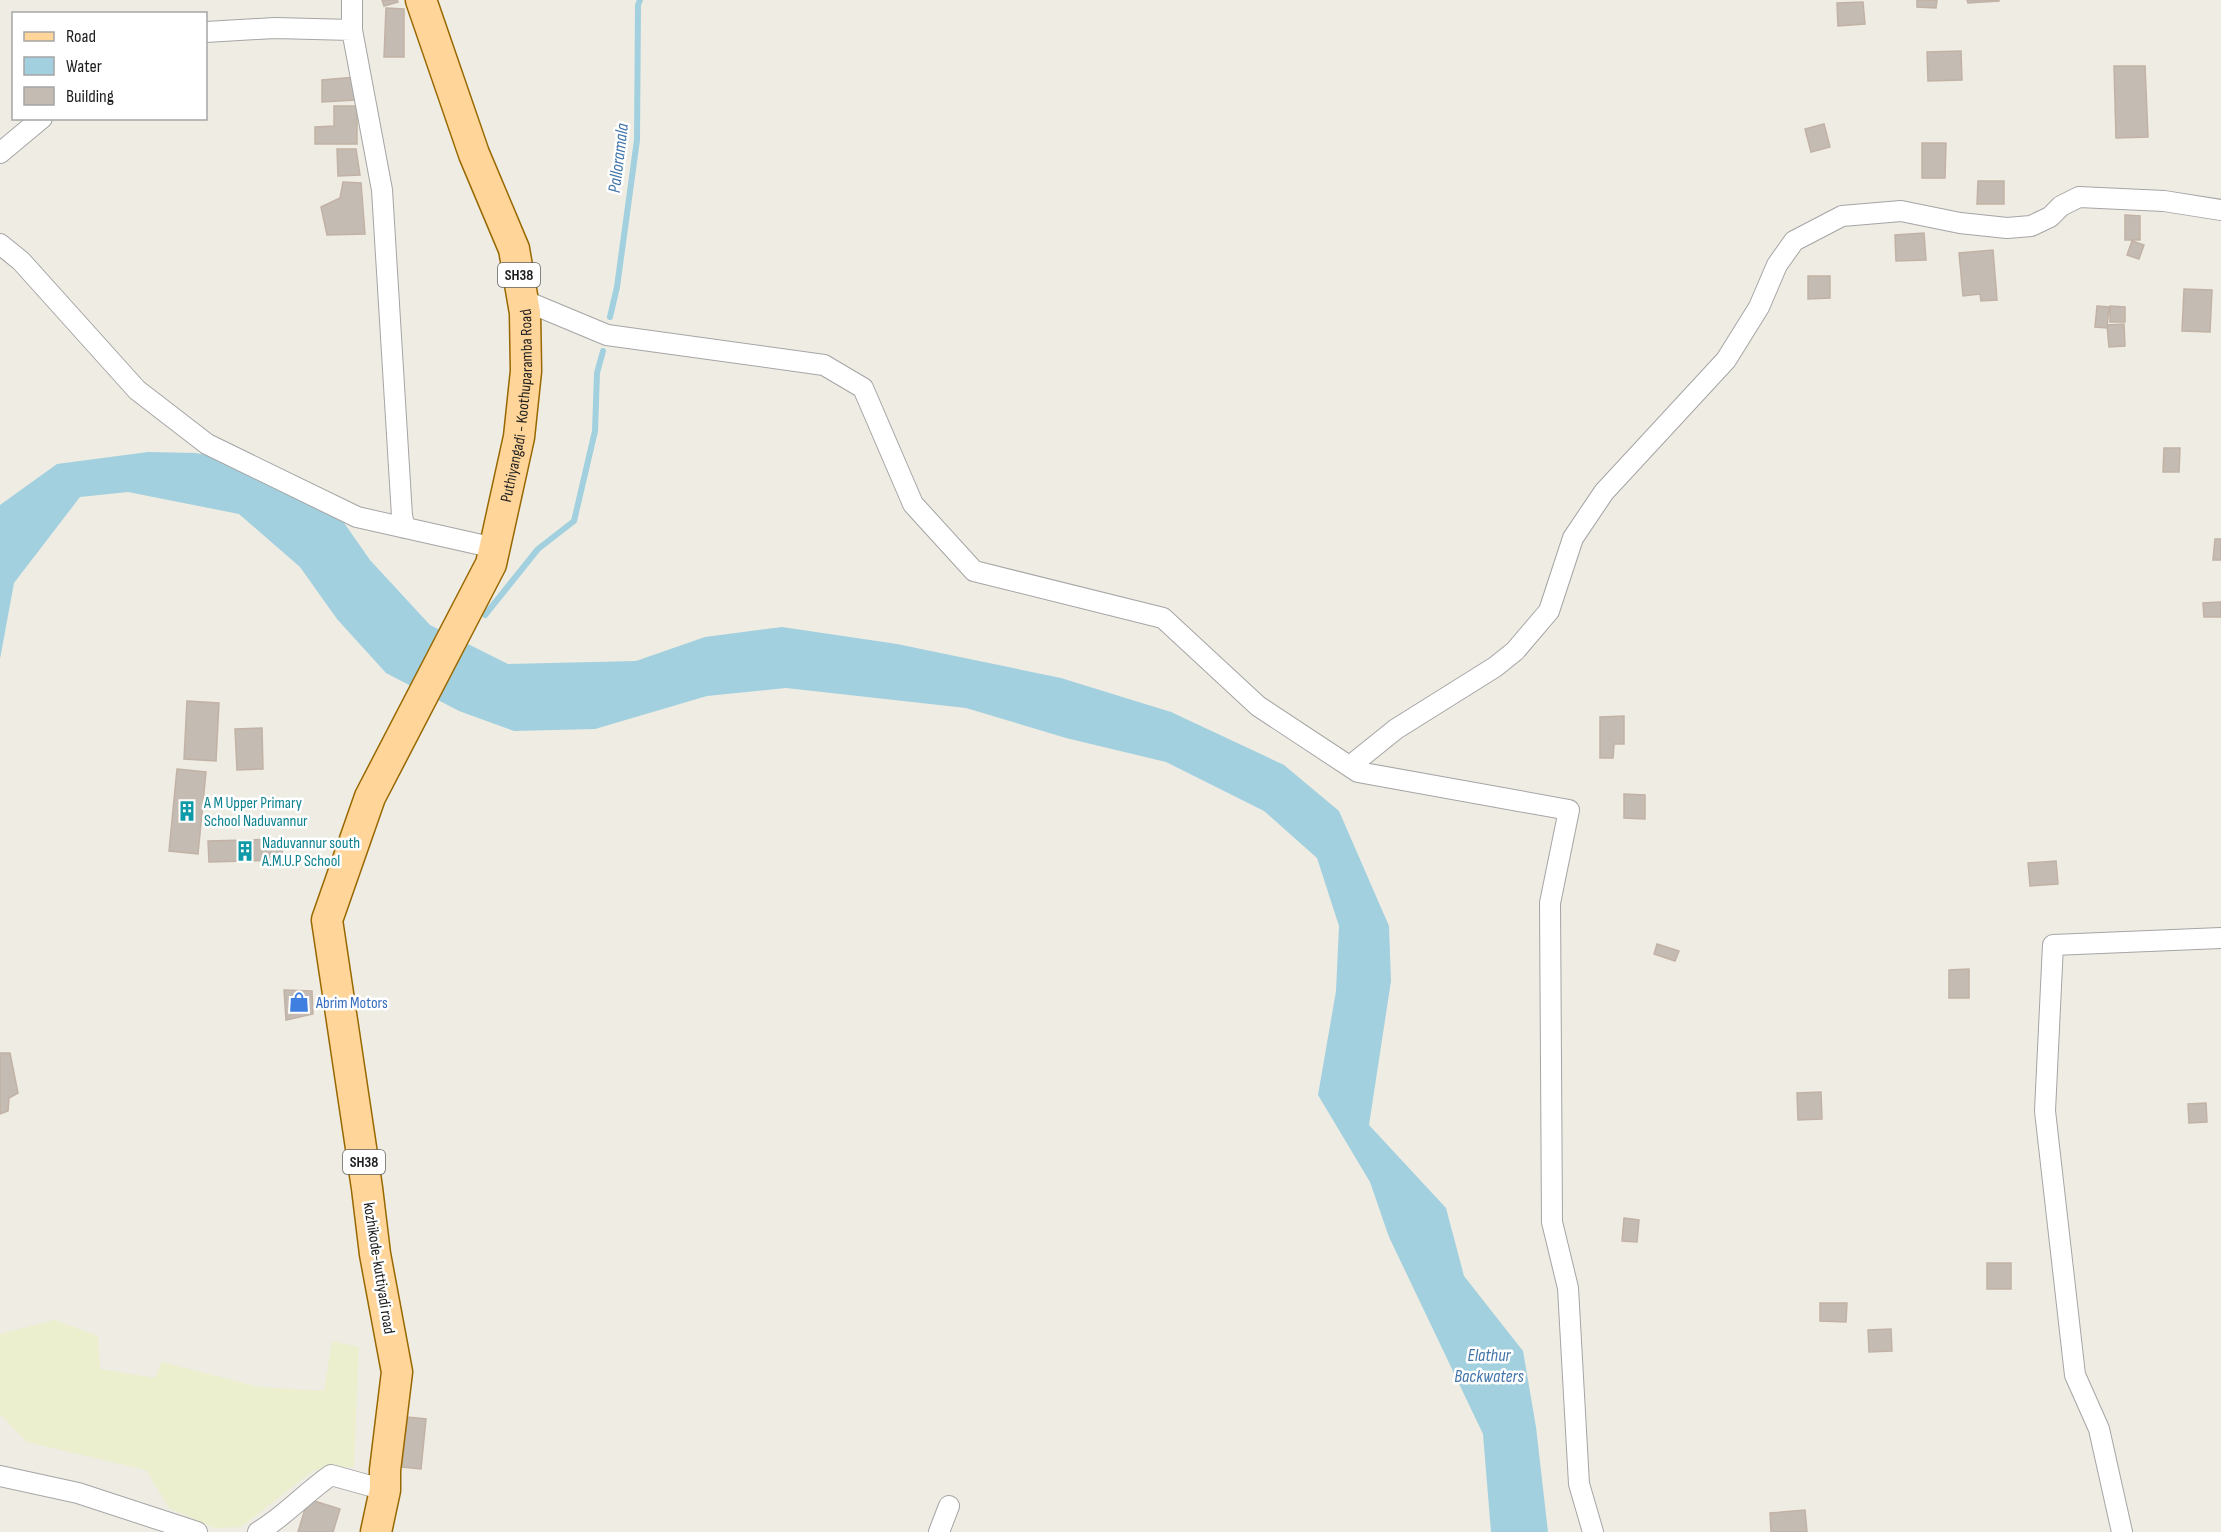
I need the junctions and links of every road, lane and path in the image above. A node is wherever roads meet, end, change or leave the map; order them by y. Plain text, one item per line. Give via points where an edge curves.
1 (352, 0) edge
2 (421, 0) edge
3 (352, 30) junction
4 (207, 32) edge
5 (40, 120) edge
6 (0, 153) edge
7 (2221, 210) edge
8 (0, 244) edge
9 (523, 300) junction
10 (405, 528) junction
11 (493, 556) junction
12 (1350, 766) junction
13 (370, 797) joint
14 (2221, 938) edge
15 (0, 1476) edge
16 (386, 1490) junction
17 (949, 1506) dead end
18 (197, 1532) edge
19 (258, 1532) edge
20 (376, 1532) edge
21 (939, 1532) edge
22 (1593, 1532) edge
23 (2122, 1532) edge

1 - 3 street
2 - 9 main road, Puthiyangadi - Koothuparamba Road / SH38 via 474,154 514,249
3 - 4 street via 275,28
3 - 10 street via 382,190
5 - 6 street
7 - 12 street via 2164,201 2079,197 2031,226 2007,228 1960,223 1901,211 1842,216 1794,241 1726,360 1604,492 1573,538 1549,611 1536,627 1495,667 1429,707
8 - 10 street via 21,261 137,390 207,444 357,517
9 - 11 main road, Puthiyangadi - Koothuparamba Road / SH38 via 526,371 519,437
9 - 12 street via 608,334 824,365 863,388 913,504 974,571 1163,618 1258,706
10 - 11 street
11 - 13 main road, Puthiyangadi - Koothuparamba Road / SH38
12 - 22 street via 1359,772 1569,810 1550,903 1552,1222 1568,1288 1580,1484
13 - 16 main road, kozhikode-kuttiyadi road / SH38 via 327,920 375,1254 397,1372
14 - 23 street via 2053,945 2045,1111 2075,1375 2099,1429
15 - 18 street via 78,1493
16 - 19 street via 331,1475
16 - 20 main road, kozhikode-kuttiyadi road / SH38
17 - 21 street

